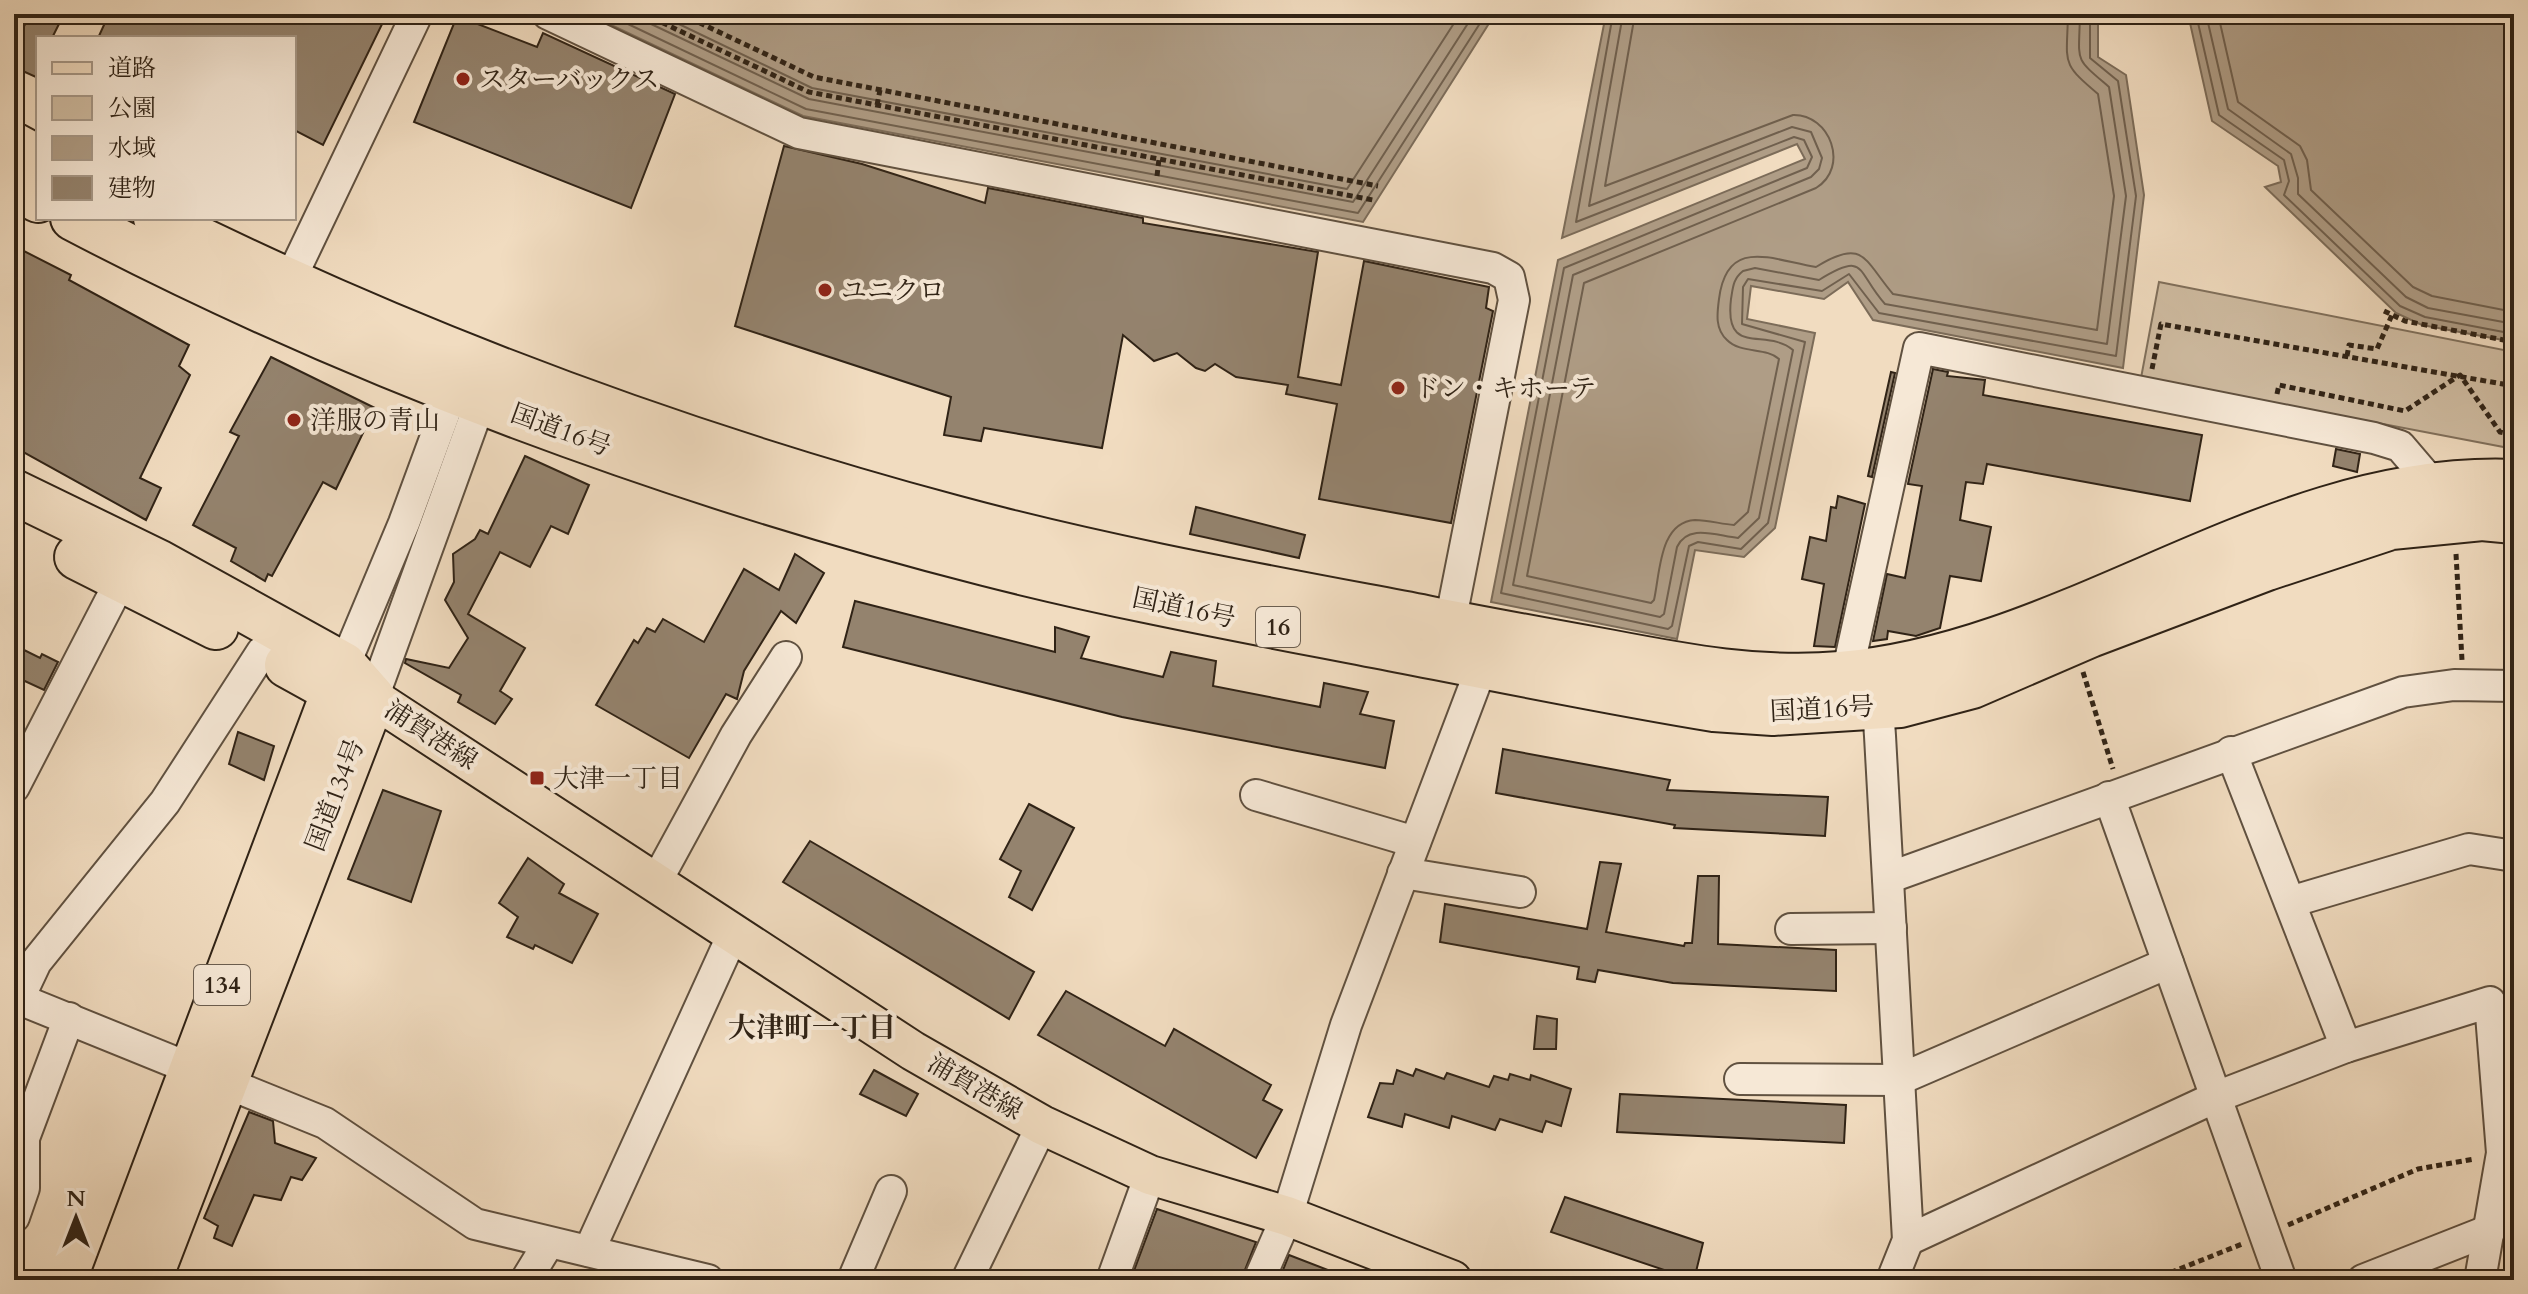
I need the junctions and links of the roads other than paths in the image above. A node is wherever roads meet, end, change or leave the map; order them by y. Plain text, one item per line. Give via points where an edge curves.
1 (417, 14) edge
2 (548, 14) edge
3 (14, 145) edge
4 (36, 157) edge
5 (14, 187) edge
6 (36, 199) edge
7 (77, 220) edge
8 (160, 220) edge
9 (290, 280) junction
10 (471, 383) junction
11 (2514, 482) edge
12 (2435, 487) junction
13 (14, 492) edge
14 (2514, 521) edge
15 (14, 526) edge
16 (122, 578) junction
17 (1450, 623) junction
18 (262, 652) junction
19 (786, 657) dead end
20 (1482, 666) junction
21 (1847, 674) junction
22 (350, 684) junction
23 (2514, 686) edge
24 (1878, 707) junction
25 (2231, 752) junction
26 (14, 787) edge
27 (1256, 795) dead end
28 (2115, 795) junction
29 (1415, 842) junction
30 (2514, 856) edge
31 (1403, 873) junction
32 (1888, 878) junction
33 (657, 880) junction
34 (1520, 892) dead end
35 (2290, 902) junction
36 (1891, 928) junction
37 (1791, 929) dead end
38 (734, 932) junction
39 (25, 958) edge
40 (2168, 963) junction
41 (16, 998) edge
42 (2502, 1001) edge
43 (69, 1018) junction
44 (2346, 1047) junction
45 (207, 1074) junction
46 (1740, 1079) dead end
47 (1898, 1080) junction
48 (2216, 1097) junction
49 (1042, 1125) junction
50 (1150, 1175) junction
51 (891, 1191) dead end
52 (1287, 1216) junction
53 (14, 1217) edge
54 (2490, 1230) junction
55 (1908, 1240) junction
56 (548, 1244) junction
57 (589, 1251) junction
58 (1392, 1271) edge
59 (113, 1280) edge
60 (149, 1280) edge
61 (526, 1280) edge
62 (708, 1280) edge
63 (853, 1280) edge
64 (967, 1280) edge
65 (1112, 1280) edge
66 (1259, 1280) edge
67 (1452, 1280) edge
68 (1892, 1280) edge
69 (2281, 1280) edge
70 (2363, 1280) edge
71 (2480, 1280) edge

1 - 9 street
2 - 17 street via 799,133 1503,272 1514,300
3 - 4 highway
5 - 6 highway
7 - 10 highway, 国道16号 / 16 via 227,293
8 - 9 highway, 国道16号 / 16
9 - 10 highway, 国道16号 / 16
10 - 17 highway, 国道16号 / 16 via 958,520 1132,561
10 - 20 highway, 国道16号 / 16 via 720,486 926,547 1162,604
10 - 22 street
10 - 22 street via 404,523
11 - 12 highway, 国道16号 / 16
12 - 21 highway, 国道16号 / 16 via 2360,498 2302,516 1999,637 1919,662
12 - 21 street via 2400,446 1919,348
13 - 22 highway via 158,562
14 - 24 highway, 国道16号 / 16 via 2482,518 2391,527 2090,635 1972,686
15 - 16 highway
16 - 18 highway
16 - 26 street
17 - 20 street
17 - 21 highway, 国道16号 / 16 via 1732,674
18 - 22 highway
18 - 39 street via 165,802
19 - 33 street via 736,735
20 - 24 highway, 国道16号 / 16 via 1729,710
20 - 29 street
21 - 24 street
22 - 33 main road, 浦賀港線
22 - 45 highway, 国道134号 / 134
23 - 25 street via 2403,692
24 - 32 street
25 - 28 street
25 - 35 street
27 - 29 street
28 - 32 street
28 - 40 street
29 - 31 street
30 - 35 street via 2469,849
31 - 34 street
31 - 52 street via 1339,1045
32 - 36 street
33 - 38 main road, 浦賀港線
35 - 44 street
36 - 37 street
36 - 47 street
38 - 49 main road, 浦賀港線 via 913,1051
38 - 57 street
39 - 41 street
40 - 47 street
40 - 48 street
41 - 43 street
42 - 44 street
42 - 54 street via 2502,1153
43 - 45 street
43 - 53 street via 24,1138 24,1188
44 - 48 street
45 - 56 street via 325,1123 475,1224
45 - 59 highway, 国道134号 / 134
45 - 60 highway, 国道134号 / 134
46 - 47 street
47 - 55 street
48 - 55 street
48 - 69 street
49 - 50 main road, 浦賀港線
49 - 64 street
50 - 52 main road, 浦賀港線
50 - 65 street
51 - 63 street
52 - 58 main road, 浦賀港線
52 - 66 street
54 - 70 street
54 - 71 street
55 - 68 street
56 - 57 street
56 - 61 street
57 - 62 street
58 - 67 main road, 浦賀港線

